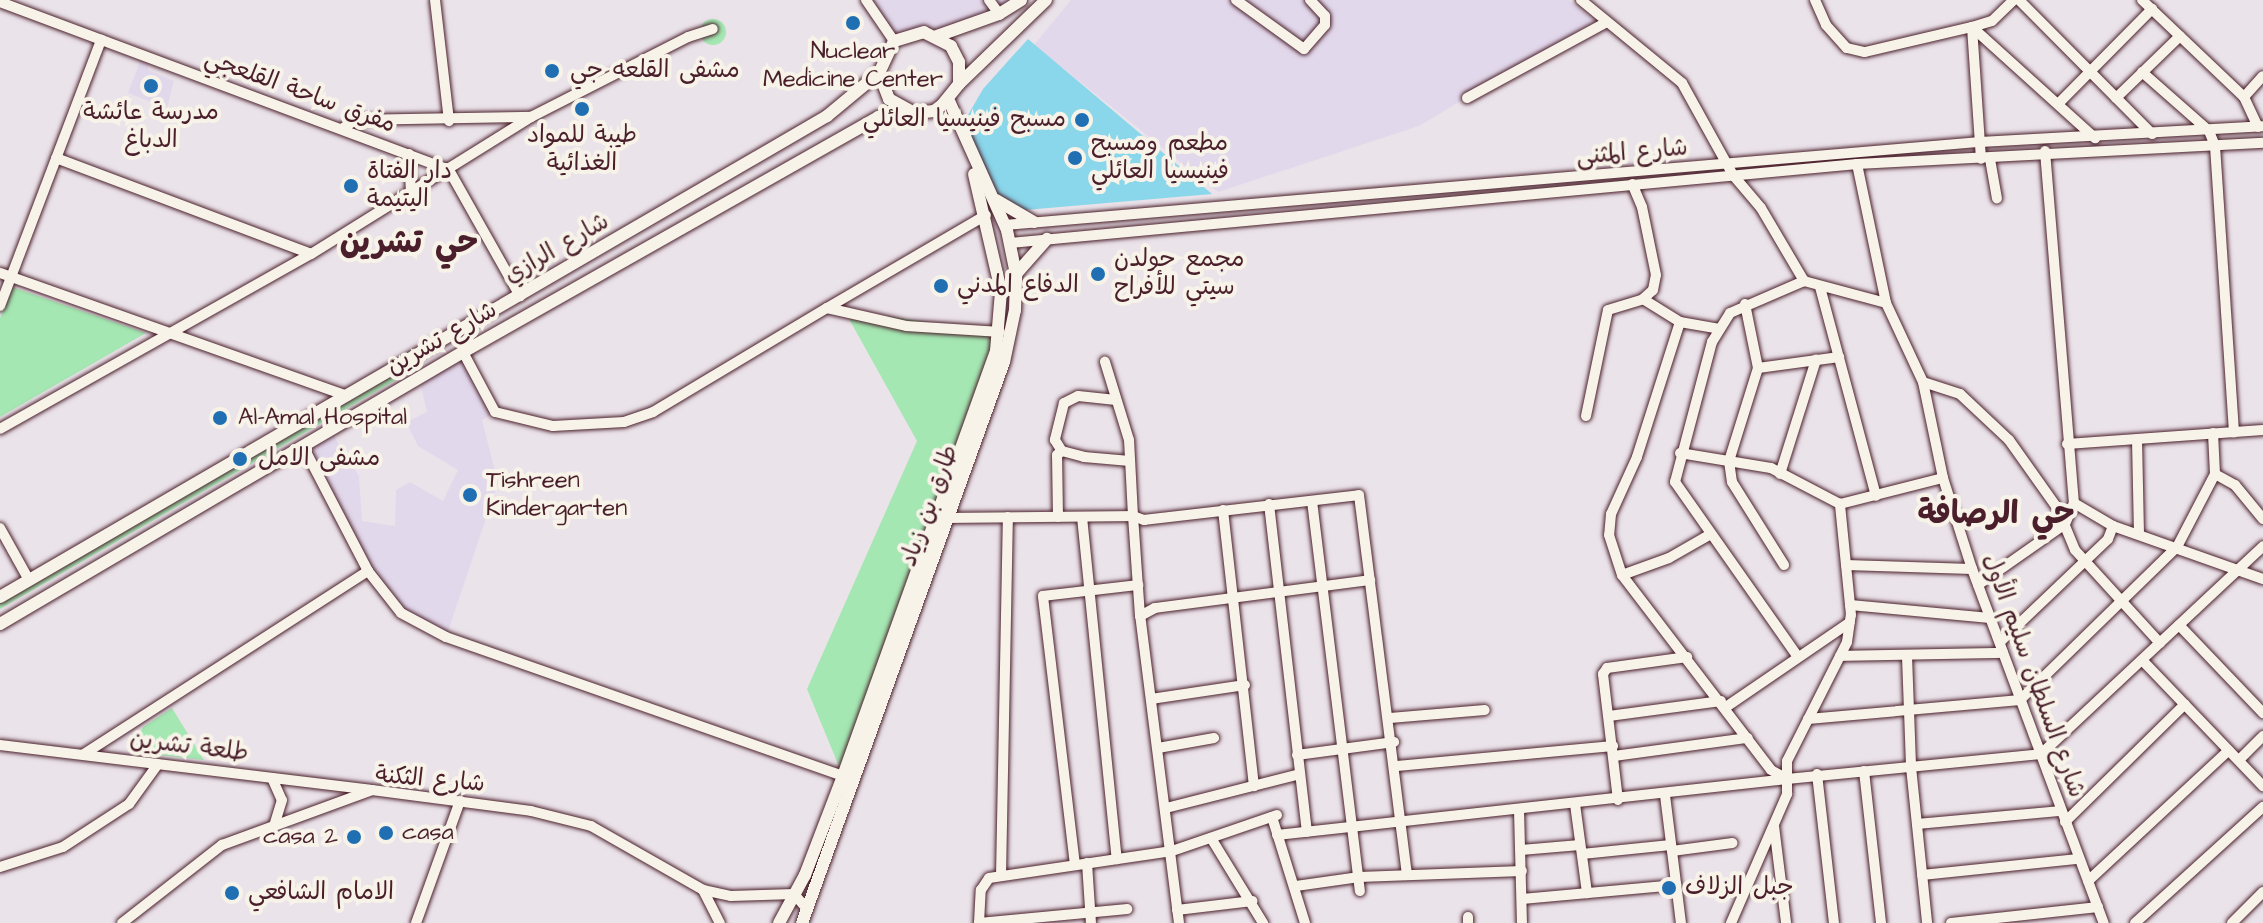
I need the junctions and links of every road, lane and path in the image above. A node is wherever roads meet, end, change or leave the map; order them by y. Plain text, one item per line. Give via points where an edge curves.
1 (435, 0) edge
2 (866, 0) edge
3 (989, 0) edge
4 (1021, 0) edge
5 (1046, 0) edge
6 (1236, 0) edge
7 (1310, 0) edge
8 (1581, 0) edge
9 (1815, 0) edge
10 (2017, 0) edge
11 (2142, 0) edge
12 (0, 2) edge
13 (2152, 9) junction
14 (999, 14) junction
15 (1607, 22) junction
16 (1972, 27) junction
17 (713, 29) dead end
18 (937, 36) junction
19 (2180, 36) junction
20 (101, 40) junction
21 (894, 41) junction
22 (2089, 71) junction
23 (2142, 72) junction
24 (879, 73) junction
25 (2263, 76) edge
26 (959, 84) junction
27 (2244, 97) junction
28 (1467, 98) dead end
29 (2116, 98) junction
30 (946, 103) junction
31 (2058, 104) junction
32 (914, 113) junction
33 (531, 117) junction
34 (449, 121) junction
35 (2260, 127) edge
36 (343, 128) junction
37 (2209, 131) junction
38 (2152, 134) junction
39 (2095, 138) junction
40 (2044, 140) junction
41 (1980, 142) junction
42 (2263, 143) edge
43 (2215, 146) junction
44 (409, 154) junction
45 (2045, 156) junction
46 (56, 158) junction
47 (1986, 159) junction
48 (1857, 164) junction
49 (449, 170) junction
50 (1730, 170) junction
51 (1632, 184) junction
52 (411, 194) junction
53 (1997, 198) dead end
54 (995, 199) junction
55 (1034, 222) junction
56 (1002, 227) junction
57 (1047, 239) junction
58 (992, 241) junction
59 (311, 254) junction
60 (0, 273) edge
61 (1016, 274) junction
62 (11, 278) junction
63 (1804, 281) junction
64 (1820, 287) junction
65 (520, 296) junction
66 (1643, 299) junction
67 (1886, 303) junction
68 (1745, 304) junction
69 (0, 306) edge
70 (827, 308) junction
71 (1680, 322) junction
72 (1719, 329) junction
73 (1000, 332) junction
74 (167, 333) junction
75 (463, 352) junction
76 (1839, 357) junction
77 (1816, 360) junction
78 (1105, 362) dead end
79 (1758, 368) junction
80 (1923, 382) junction
81 (347, 396) junction
82 (1116, 400) junction
83 (1586, 416) dead end
84 (0, 429) edge
85 (2263, 430) edge
86 (2234, 432) junction
87 (2213, 433) junction
88 (2137, 439) junction
89 (2067, 444) junction
90 (303, 446) junction
91 (1062, 451) junction
92 (1680, 453) junction
93 (1130, 461) junction
94 (1729, 461) junction
95 (1780, 474) junction
96 (2215, 474) junction
97 (1943, 478) junction
98 (1876, 496) junction
99 (1312, 501) junction
100 (2074, 503) junction
101 (1269, 504) junction
102 (1840, 504) junction
103 (1223, 510) junction
104 (1133, 516) junction
105 (1008, 517) junction
106 (1058, 517) junction
107 (1082, 517) junction
108 (949, 518) junction
109 (2263, 519) edge
110 (2065, 524) junction
111 (2113, 526) junction
112 (0, 528) edge
113 (2139, 533) junction
114 (1711, 534) junction
115 (2263, 546) edge
116 (2177, 547) junction
117 (2085, 561) junction
118 (1784, 565) dead end
119 (1846, 565) junction
120 (1972, 569) junction
121 (2238, 570) junction
122 (368, 571) junction
123 (1622, 575) junction
124 (2263, 579) edge
125 (29, 580) junction
126 (1370, 580) junction
127 (1138, 585) junction
128 (1978, 585) junction
129 (1322, 587) junction
130 (1086, 589) junction
131 (1278, 592) junction
132 (0, 597) edge
133 (1236, 598) junction
134 (2122, 602) junction
135 (1850, 605) junction
136 (1140, 616) junction
137 (1990, 618) junction
138 (1850, 622) junction
139 (0, 624) edge
140 (2179, 625) junction
141 (2000, 642) junction
142 (2160, 643) junction
143 (2003, 653) junction
144 (1840, 656) junction
145 (1907, 656) junction
146 (1687, 657) junction
147 (1798, 657) junction
148 (2142, 660) junction
149 (1245, 685) junction
150 (1151, 699) junction
151 (2020, 700) junction
152 (1723, 704) junction
153 (2185, 704) junction
154 (1485, 710) dead end
155 (1909, 711) junction
156 (2263, 713) edge
157 (1609, 716) junction
158 (1390, 718) junction
159 (1808, 719) junction
160 (2263, 736) edge
161 (1214, 738) dead end
162 (1748, 738) junction
163 (1394, 742) junction
164 (0, 745) edge
165 (1158, 748) junction
166 (1342, 749) junction
167 (2229, 750) junction
168 (1614, 751) junction
169 (84, 754) junction
170 (2041, 754) junction
171 (1297, 755) junction
172 (2239, 760) junction
173 (158, 764) junction
174 (1397, 766) junction
175 (1911, 767) junction
176 (1864, 771) junction
177 (1300, 774) junction
178 (1817, 774) junction
179 (843, 776) junction
180 (272, 778) junction
181 (1787, 779) junction
182 (1254, 786) junction
183 (2263, 786) edge
184 (372, 790) junction
185 (1665, 795) junction
186 (1618, 800) junction
187 (460, 801) junction
188 (1575, 804) junction
189 (2263, 807) edge
190 (1166, 808) junction
191 (1519, 810) junction
192 (2063, 816) junction
193 (1403, 822) junction
194 (1917, 824) junction
195 (274, 826) junction
196 (1774, 826) junction
197 (1352, 827) junction
198 (1307, 832) junction
199 (1277, 835) junction
200 (1211, 838) junction
201 (1732, 843) dead end
202 (1671, 848) junction
203 (1521, 850) junction
204 (1581, 850) junction
205 (1172, 851) junction
206 (1117, 859) junction
207 (2078, 859) junction
208 (1081, 864) junction
209 (0, 867) edge
210 (1522, 871) junction
211 (1407, 875) junction
212 (1922, 875) junction
213 (1001, 876) junction
214 (1359, 877) junction
215 (2088, 881) junction
216 (1676, 885) junction
217 (1296, 886) junction
218 (703, 890) junction
219 (1360, 891) dead end
220 (2263, 892) edge
221 (1587, 893) junction
222 (794, 894) junction
223 (1522, 899) junction
224 (1252, 901) junction
225 (2098, 907) junction
226 (807, 909) junction
227 (1127, 909) dead end
228 (1177, 910) junction
229 (1090, 918) edge
230 (1734, 921) edge
231 (122, 923) edge
232 (416, 923) edge
233 (720, 923) edge
234 (779, 923) edge
235 (802, 923) edge
236 (979, 923) edge
237 (1179, 923) edge
238 (1263, 923) edge
239 (1305, 923) edge
240 (1522, 923) edge
241 (1681, 923) edge
242 (1786, 923) edge
243 (1834, 923) edge
244 (1881, 923) edge
245 (1927, 923) edge
246 (1951, 923) edge
247 (2104, 923) edge
248 (2135, 923) edge
249 (2232, 923) edge

1 - 34 street
2 - 21 street
3 - 14 street
4 - 14 main road
5 - 26 main road
6 - 7 street via 1300,49 1315,42 1325,25 1325,16
8 - 15 street
9 - 16 street via 1836,37 1847,48 1865,52
10 - 16 street via 1992,21
10 - 22 street
11 - 13 street
12 - 20 street, مفرق ساحة القلعجي
13 - 19 street
13 - 22 street
14 - 18 main road
15 - 28 street
15 - 50 street via 1682,83
16 - 31 street
16 - 41 street
17 - 33 street
18 - 21 main road via 912,33
18 - 26 main road via 951,46 959,62
19 - 23 street
19 - 27 street
20 - 36 street, مفرق ساحة القلعجي
20 - 46 street
21 - 24 main road
22 - 29 street
22 - 31 street
23 - 29 street
23 - 37 street
24 - 32 main road via 889,99
24 - 65 main road, شارع الرازي via 827,116
25 - 27 street
26 - 30 main road
27 - 35 street
29 - 38 street
30 - 32 main road
30 - 54 main road, طارق بن زياد
30 - 56 main road via 979,186
31 - 39 street
32 - 75 main road, شارع تشرين via 878,117
33 - 34 street via 505,114
33 - 49 street
34 - 36 street via 356,120
35 - 37 street, شارع المثنى
36 - 44 street, مفرق ساحة القلعجي
37 - 38 street, شارع المثنى
37 - 43 street
38 - 39 street, شارع المثنى
39 - 40 street, شارع المثنى
40 - 41 street, شارع المثنى
40 - 45 street
41 - 47 street
41 - 50 street, شارع المثنى
42 - 43 street, شارع المثنى
43 - 45 street, شارع المثنى
43 - 86 street
44 - 49 street, مفرق ساحة القلعجي
44 - 52 street
45 - 47 street, شارع المثنى
45 - 89 street
46 - 59 street
46 - 62 street
47 - 48 street, شارع المثنى
47 - 53 street
48 - 50 street, شارع المثنى
48 - 67 street, شارع السلطان سليم الأول
49 - 52 street
49 - 65 street
50 - 51 street, شارع المثنى
50 - 55 street, شارع المثنى
50 - 63 street via 1761,208 1792,269
51 - 57 street, شارع المثنى
51 - 66 street via 1656,275 1653,290
52 - 59 street
54 - 55 main road
54 - 56 main road, طارق بن زياد
55 - 56 street, شارع المثنى
56 - 57 street, شارع المثنى
56 - 58 main road
56 - 58 main road via 1005,244
56 - 61 main road, طارق بن زياد
56 - 70 street
57 - 61 main road
58 - 73 main road via 1001,291
59 - 74 street
60 - 62 street
61 - 108 main road, طارق بن زياد via 1004,362
62 - 69 street
62 - 74 street
63 - 64 street
63 - 68 street
64 - 67 street
64 - 76 street
65 - 81 main road, شارع الرازي
66 - 71 street
66 - 83 street via 1608,310
67 - 80 street, شارع السلطان سليم الأول
68 - 72 street
68 - 79 street
70 - 73 street via 907,326
70 - 75 street via 667,405 624,422 553,426 495,412
71 - 72 street
71 - 123 street via 1637,457 1611,514 1609,535
72 - 92 street
73 - 179 main road via 968,439
74 - 81 street
74 - 84 street
75 - 90 main road, شارع تشرين
76 - 77 street
76 - 98 street
77 - 79 street
77 - 95 street
78 - 82 street
79 - 94 street
80 - 97 street, شارع السلطان سليم الأول
80 - 110 street via 1960,394 2009,440
81 - 125 main road, شارع الرازي
82 - 91 street via 1078,396 1064,403 1055,440
82 - 93 street
85 - 86 street
86 - 87 street
87 - 88 street
87 - 96 street
88 - 89 street
88 - 113 street
89 - 100 street
90 - 122 street
90 - 139 main road, شارع تشرين
91 - 93 street
91 - 106 street via 1057,455
92 - 94 street
92 - 114 street via 1675,482
93 - 104 street
94 - 95 street
94 - 118 street via 1732,482
95 - 102 street
96 - 109 street via 2235,485
96 - 116 street
97 - 98 street
97 - 120 street, شارع السلطان سليم الأول
98 - 102 street
99 - 101 street
99 - 126 street via 1359,495
99 - 129 street
100 - 110 street
100 - 111 street
101 - 103 street
101 - 131 street
102 - 119 street
103 - 104 street via 1144,520
103 - 133 street
104 - 107 street
104 - 127 street
105 - 106 street
105 - 108 street
105 - 213 street
106 - 107 street
107 - 130 street
108 - 226 main road, طارق بن زياد
110 - 117 street
110 - 128 street
111 - 113 street
111 - 117 street via 2108,539
112 - 125 street
113 - 116 street
114 - 123 street via 1669,558
114 - 147 street
115 - 121 street
116 - 121 street
116 - 134 street
117 - 134 street
117 - 141 street
119 - 120 street
119 - 135 street
120 - 128 street, شارع السلطان سليم الأول
121 - 124 street
121 - 140 street
122 - 169 street
122 - 179 street via 401,613 446,637
123 - 146 street
125 - 132 main road, شارع الرازي
126 - 129 street
126 - 158 street
127 - 130 street
127 - 136 street
128 - 137 street, شارع السلطان سليم الأول
129 - 131 street
129 - 166 street
130 - 206 street
130 - 208 street via 1043,596
131 - 133 street
131 - 171 street
133 - 136 street via 1155,608
133 - 149 street
134 - 142 street
134 - 151 street
135 - 137 street
135 - 138 street
136 - 150 street
137 - 141 street, شارع السلطان سليم الأول
138 - 144 street
138 - 147 street
140 - 142 street
140 - 156 street
141 - 143 street, شارع السلطان سليم الأول
142 - 148 street
143 - 145 street
143 - 151 street, شارع السلطان سليم الأول
144 - 145 street
144 - 159 street
145 - 155 street
146 - 152 street
146 - 157 street via 1607,668
147 - 152 street
148 - 153 street
148 - 170 street
149 - 150 street
149 - 182 street
150 - 165 street
151 - 155 street
151 - 170 street, شارع السلطان سليم الأول
152 - 157 street
152 - 162 street
153 - 167 street
153 - 192 street
154 - 158 street
155 - 159 street
155 - 175 street
157 - 168 street
158 - 163 street
159 - 181 street via 1787,761
160 - 172 street
161 - 165 street
162 - 168 street
162 - 181 street via 1771,770
163 - 166 street
163 - 174 street
164 - 169 street, طلعة تشرين
165 - 190 street
166 - 171 street
166 - 197 street
167 - 172 street
167 - 215 street
168 - 174 street
168 - 186 street
169 - 173 street, طلعة تشرين
170 - 175 street
170 - 192 street, شارع السلطان سليم الأول
171 - 177 street
172 - 183 street
173 - 180 street, طلعة تشرين
173 - 209 street via 129,804 76,838
174 - 193 street
175 - 176 street
175 - 194 street
176 - 178 street
176 - 244 street
177 - 182 street
177 - 198 street
178 - 181 street
178 - 243 street
179 - 222 main road
180 - 184 street, طلعة تشرين
180 - 195 street via 282,800
181 - 185 street
181 - 196 street
182 - 190 street
184 - 187 street, شارع الثكنة
184 - 195 street, شارع الثكنة
185 - 186 street
185 - 202 street
186 - 188 street
187 - 218 street, شارع الثكنة via 591,826
187 - 232 street
188 - 191 street
188 - 204 street
189 - 248 street
190 - 205 street
191 - 193 street
191 - 203 street
192 - 194 street
192 - 207 street, شارع السلطان سليم الأول
193 - 197 street
193 - 211 street
194 - 212 street
195 - 231 street, شارع الثكنة via 222,845
196 - 230 street
196 - 242 street
197 - 198 street
197 - 214 street
198 - 199 street
199 - 200 street via 1274,816
199 - 217 street
200 - 205 street
200 - 224 street
201 - 202 street
202 - 204 street
202 - 216 street
203 - 204 street
203 - 210 street
204 - 221 street
205 - 206 street
205 - 228 street
206 - 208 street
207 - 212 street
207 - 215 street, شارع السلطان سليم الأول
208 - 213 street
208 - 229 street
210 - 211 street
210 - 223 street
211 - 214 street
212 - 245 street
213 - 236 street via 983,883
214 - 217 street
214 - 219 street
215 - 225 street, شارع السلطان سليم الأول
216 - 221 street
216 - 241 street
217 - 239 street
218 - 222 street via 731,896
218 - 233 street
220 - 249 street
221 - 223 street
222 - 226 street
222 - 234 main road
223 - 240 street
224 - 228 street
224 - 238 street
225 - 246 street
225 - 247 street, شارع السلطان سليم الأول
226 - 235 main road, طارق بن زياد
227 - 229 street
228 - 237 street
229 - 236 street

